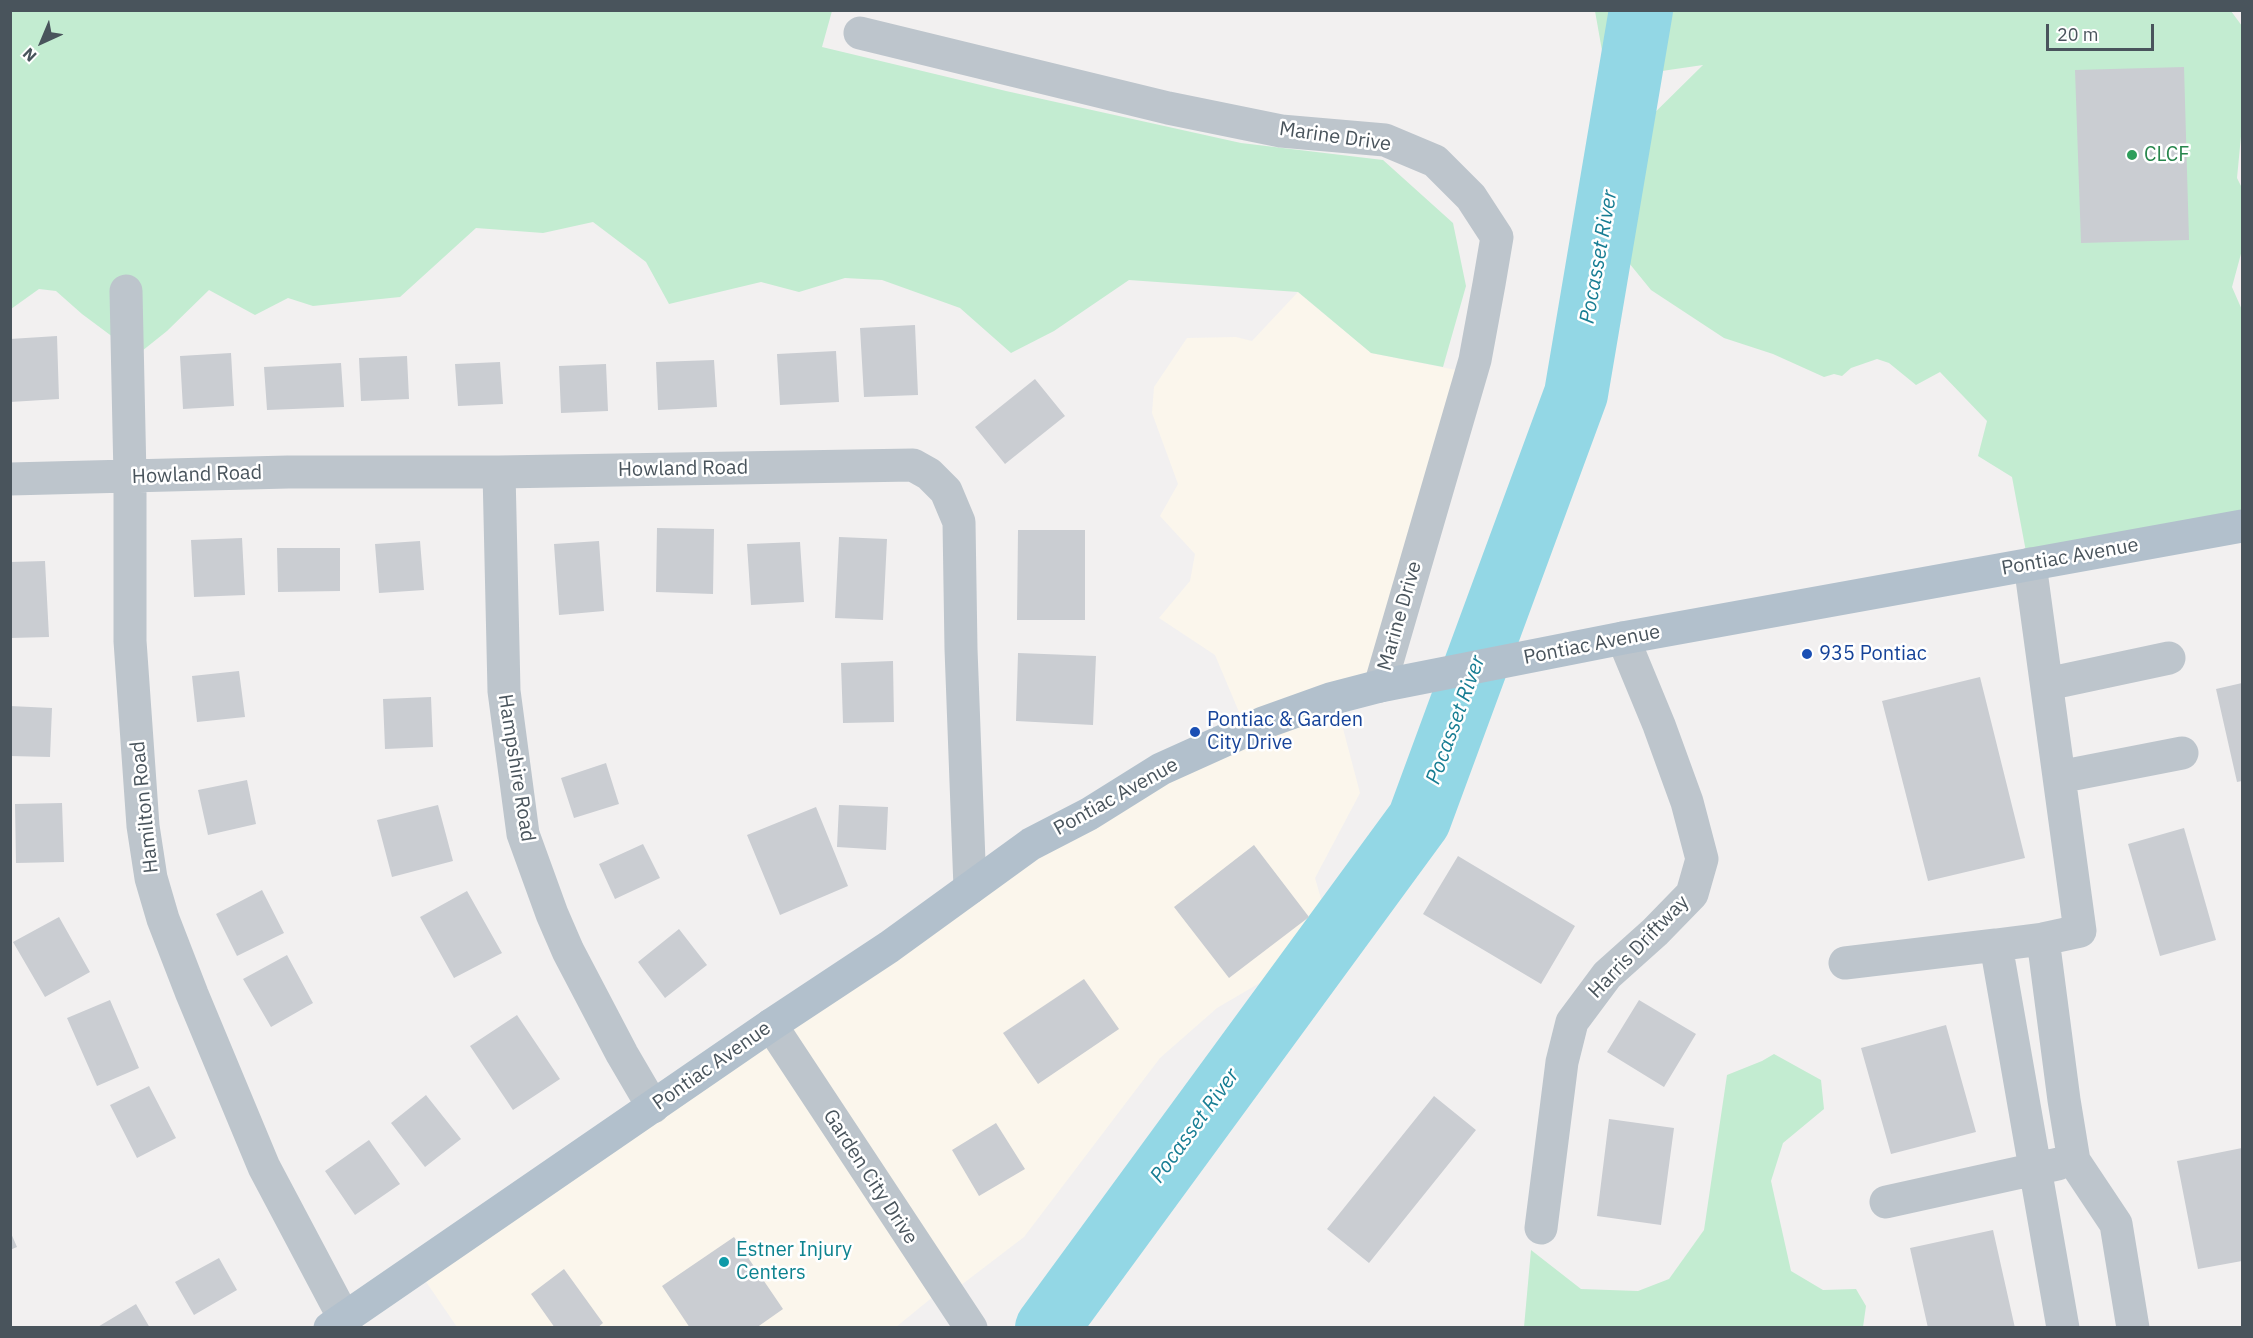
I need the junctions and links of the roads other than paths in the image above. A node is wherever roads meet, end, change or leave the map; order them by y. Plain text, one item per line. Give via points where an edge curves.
1 (860, 33) dead end
2 (126, 291) dead end
3 (499, 472) junction
4 (130, 477) junction
5 (10, 479) edge
6 (2242, 526) edge
7 (2030, 564) junction
8 (1623, 638) junction
9 (2169, 658) dead end
10 (2046, 684) junction
11 (1380, 686) junction
12 (2182, 753) dead end
13 (2059, 777) junction
14 (970, 888) junction
15 (2043, 939) junction
16 (1996, 945) junction
17 (1845, 963) dead end
18 (771, 1025) junction
19 (653, 1107) junction
20 (2074, 1161) junction
21 (2036, 1169) junction
22 (1886, 1202) dead end
23 (1540, 1228) dead end
24 (337, 1322) edge
25 (971, 1328) edge
26 (2063, 1328) edge
27 (2133, 1328) edge

1 - 11 street, Marine Drive via 1168,108 1281,131 1385,140 1435,161 1471,197 1497,237 1489,284 1474,360
2 - 4 street, Hamilton Road
3 - 4 street, Howland Road
3 - 14 street, Howland Road via 913,465 929,474 946,491 959,522
3 - 19 street, Hampshire Road via 504,691 523,834 568,951
4 - 5 street, Howland Road
4 - 24 street, Hamilton Road via 130,641 143,826 151,878 192,994 264,1167
6 - 7 main road, Pontiac Avenue
7 - 8 main road, Pontiac Avenue
7 - 10 street
8 - 11 main road, Pontiac Avenue
8 - 23 street, Harris Driftway via 1687,802 1702,859 1692,894 1607,975 1572,1022 1562,1062
9 - 10 street
10 - 13 street
11 - 14 main road, Pontiac Avenue via 1263,723 1161,769 1031,844
12 - 13 street
13 - 15 street via 2080,931
14 - 18 main road, Pontiac Avenue
15 - 16 street
15 - 20 street
16 - 17 street
16 - 21 street
18 - 19 main road, Pontiac Avenue
18 - 25 street, Garden City Drive
19 - 24 main road, Pontiac Avenue
20 - 21 street
20 - 27 street via 2116,1224
21 - 22 street
21 - 26 street

